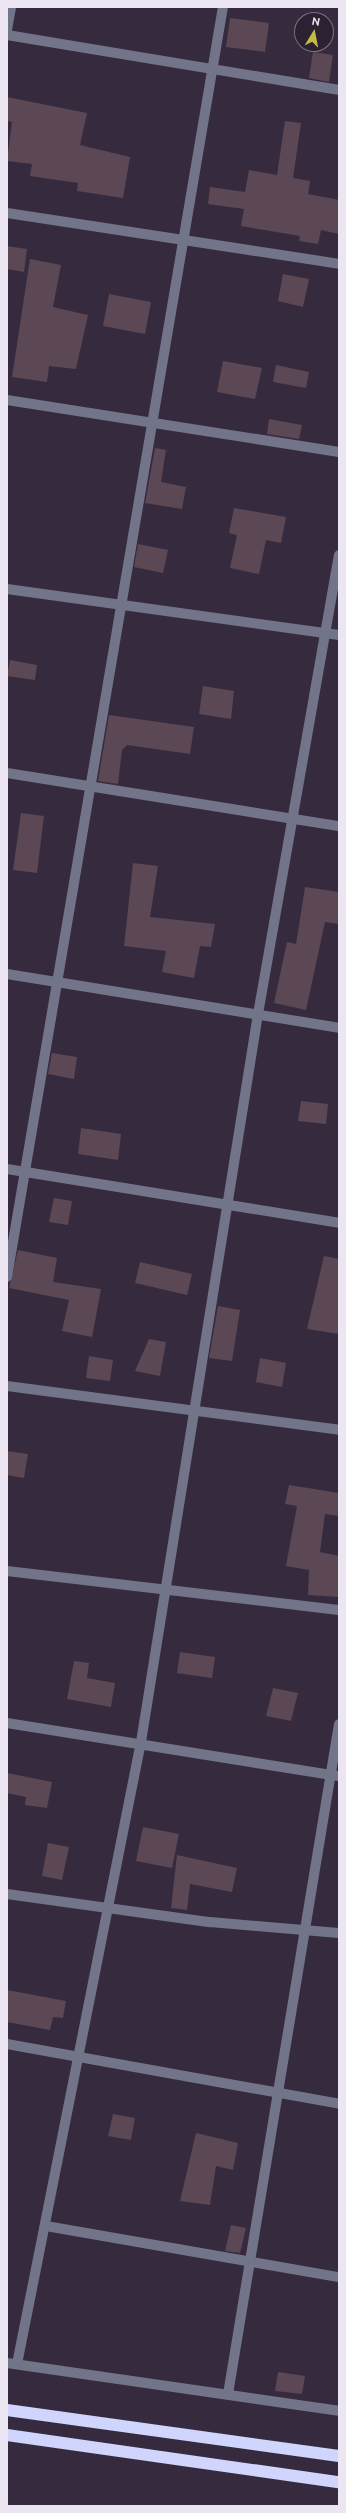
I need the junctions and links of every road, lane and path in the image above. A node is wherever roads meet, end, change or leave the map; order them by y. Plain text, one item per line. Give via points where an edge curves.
1 (11, 7) edge
2 (223, 7) edge
3 (7, 30) edge
4 (7, 35) edge
5 (211, 69) junction
6 (339, 90) edge
7 (7, 212) edge
8 (183, 239) junction
9 (339, 264) edge
10 (7, 400) edge
11 (150, 424) junction
12 (339, 452) edge
13 (339, 555) edge
14 (7, 589) edge
15 (121, 606) junction
16 (325, 633) junction
17 (339, 635) edge
18 (7, 773) edge
19 (91, 786) junction
20 (294, 818) junction
21 (339, 826) edge
22 (7, 974) edge
23 (57, 980) junction
24 (258, 1014) junction
25 (339, 1028) edge
26 (7, 1169) edge
27 (23, 1172) junction
28 (227, 1203) junction
29 (339, 1223) edge
30 (7, 1277) edge
31 (7, 1386) edge
32 (192, 1412) junction
33 (339, 1430) edge
34 (7, 1571) edge
35 (165, 1589) junction
36 (339, 1610) edge
37 (7, 1723) edge
38 (339, 1724) edge
39 (141, 1742) junction
40 (335, 1776) edge
41 (7, 1894) edge
42 (109, 1907) junction
43 (306, 1928) junction
44 (339, 1933) edge
45 (7, 2044) edge
46 (81, 2055) junction
47 (280, 2091) junction
48 (339, 2104) edge
49 (46, 2226) junction
50 (251, 2261) junction
51 (339, 2277) edge
52 (12, 2363) edge
53 (228, 2394) junction
54 (7, 2410) edge
55 (339, 2411) edge
56 (7, 2435) edge
57 (339, 2456) edge
58 (339, 2482) edge

1 - 3 street
2 - 5 street
4 - 5 street
5 - 6 street
5 - 8 street
7 - 8 street
8 - 9 street
8 - 11 street
10 - 11 street
11 - 12 street
11 - 15 street
13 - 16 street
14 - 15 street
15 - 16 street
15 - 19 street
16 - 17 street
16 - 20 street
18 - 19 street
19 - 20 street
19 - 23 street
20 - 21 street
20 - 24 street
22 - 23 street
23 - 24 street
23 - 27 street
24 - 25 street
24 - 28 street
26 - 27 street
27 - 28 street
27 - 30 street
28 - 29 street
28 - 32 street
31 - 32 street
32 - 33 street
32 - 35 street
34 - 35 street
35 - 36 street
35 - 39 street
37 - 39 street
38 - 40 street
39 - 40 street
39 - 42 street
40 - 43 street
41 - 42 street
42 - 43 street via 210,1922
42 - 46 street
43 - 44 street
43 - 47 street
45 - 46 street
46 - 47 street
46 - 49 street
47 - 48 street
47 - 50 street
49 - 50 street
49 - 52 street
50 - 51 street
50 - 53 street
52 - 53 street
53 - 55 street
54 - 57 highway
56 - 58 highway

